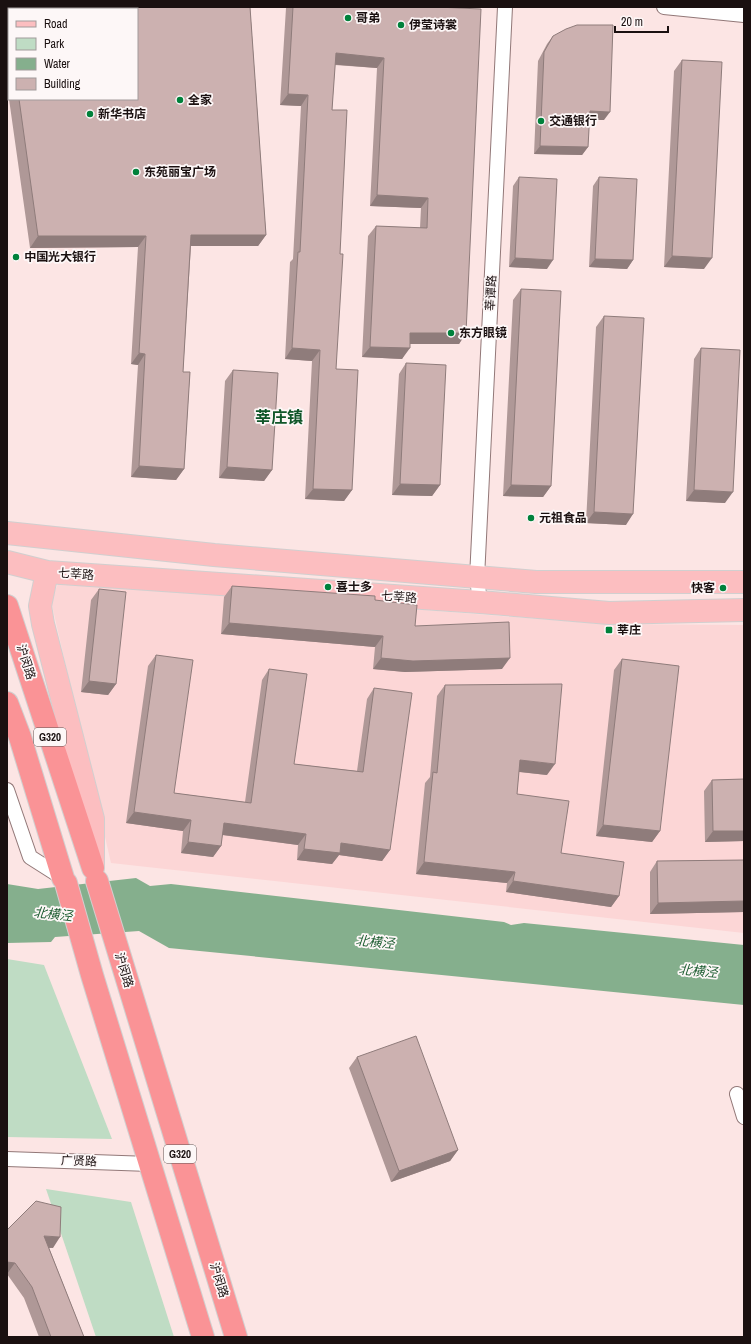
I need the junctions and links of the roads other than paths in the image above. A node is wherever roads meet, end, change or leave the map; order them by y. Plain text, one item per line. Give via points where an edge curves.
1 (506, 7) edge
2 (664, 7) edge
3 (744, 14) edge
4 (7, 533) edge
5 (7, 562) edge
6 (47, 572) junction
7 (477, 578) junction
8 (744, 582) edge
9 (480, 602) junction
10 (7, 606) edge
11 (744, 610) edge
12 (7, 702) edge
13 (7, 790) edge
14 (95, 874) junction
15 (64, 880) junction
16 (737, 1094) dead end
17 (744, 1117) edge
18 (7, 1159) edge
19 (150, 1164) junction
20 (203, 1337) edge
21 (236, 1337) edge

1 - 7 street, 莘谭路
2 - 3 street
4 - 7 main road via 214,555
5 - 6 main road, 七莘路
6 - 9 main road, 七莘路
6 - 14 main road via 40,606 93,819
7 - 8 main road via 536,582
7 - 9 street, 莘谭路
9 - 11 main road, 七莘路 via 609,613
10 - 14 highway, 沪闵路 / G320
12 - 15 highway, G320
13 - 15 street via 30,857
14 - 21 highway, 沪闵路 / G320
15 - 19 highway, G320
16 - 17 street
18 - 19 street, 广贤路
19 - 20 highway, G320

